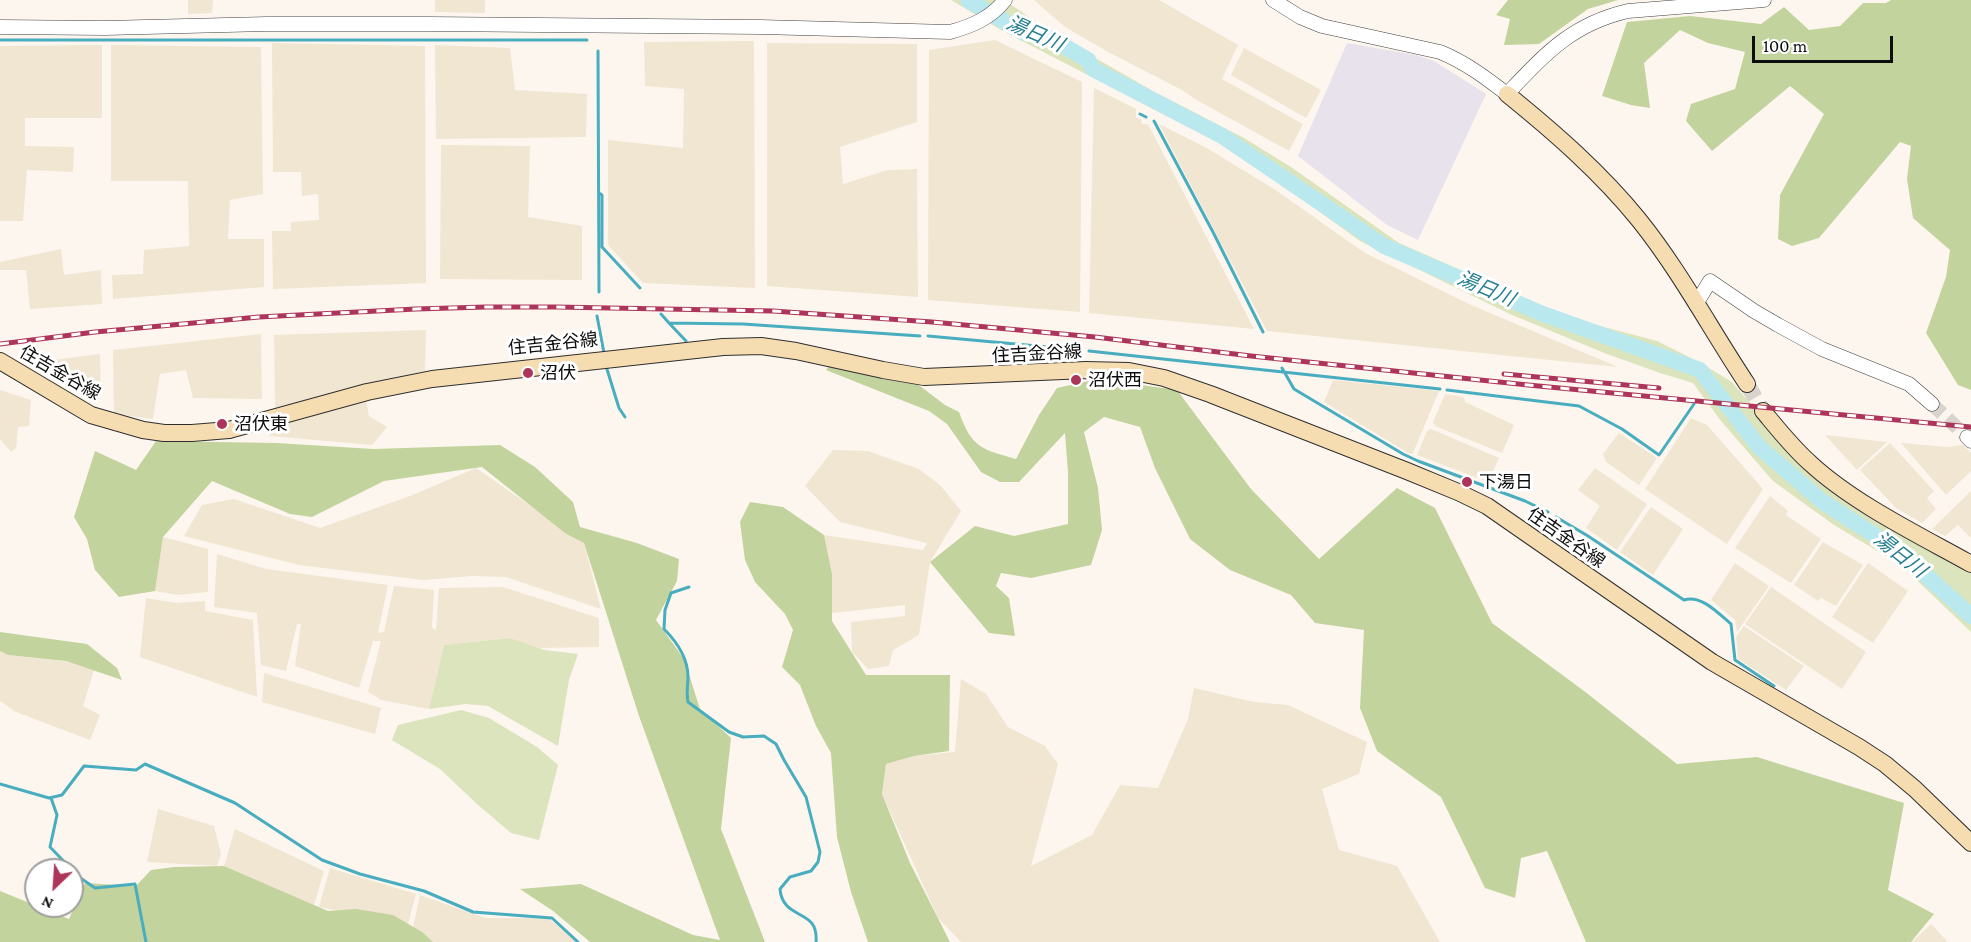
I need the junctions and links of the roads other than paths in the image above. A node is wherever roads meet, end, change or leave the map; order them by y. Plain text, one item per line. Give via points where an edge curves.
1 (1005, 0) edge
2 (1273, 0) edge
3 (1764, 0) edge
4 (0, 27) edge
5 (1507, 94) junction
6 (1696, 304) junction
7 (0, 361) edge
8 (1747, 384) tunnel mouth
9 (1932, 404) tunnel mouth
10 (1763, 411) tunnel mouth
11 (1971, 564) edge
12 (1971, 843) edge

1 - 4 street via 990,16 970,26 950,32 922,33 760,27 429,24
2 - 5 street via 1322,26 1458,59
3 - 5 street via 1608,16 1571,34 1541,58
5 - 6 main road via 1617,195 1650,234
6 - 8 main road
6 - 9 street via 1710,281 1822,349 1909,384
7 - 12 main road, 住吉金谷線 via 91,415 164,433 229,430 367,392 432,379 723,346 796,351 924,376 1086,370 1129,371 1164,378 1397,467 1487,506 1712,662 1885,764
10 - 11 main road via 1785,439 1828,478

